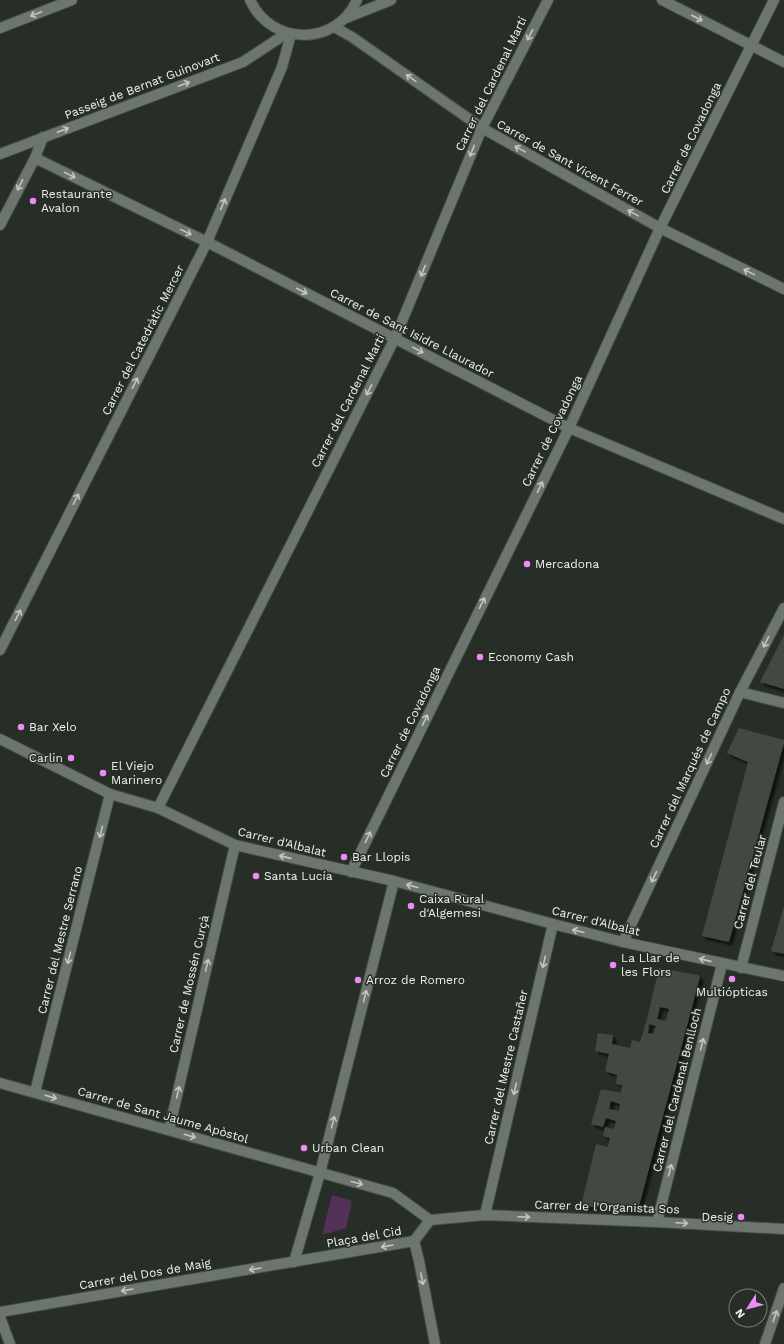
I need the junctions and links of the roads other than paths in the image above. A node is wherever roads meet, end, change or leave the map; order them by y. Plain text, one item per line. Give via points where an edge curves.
1 (72, 0) edge
2 (250, 0) edge
3 (358, 0) edge
4 (391, 0) edge
5 (548, 0) edge
6 (662, 0) edge
7 (774, 0) edge
8 (346, 18) junction
9 (334, 27) junction
10 (0, 28) edge
11 (289, 33) junction
12 (751, 45) junction
13 (784, 62) edge
14 (482, 128) junction
15 (43, 137) junction
16 (0, 154) edge
17 (35, 158) junction
18 (0, 225) edge
19 (660, 228) junction
20 (207, 242) junction
21 (784, 289) edge
22 (395, 338) junction
23 (568, 428) junction
24 (784, 519) edge
25 (784, 608) edge
26 (0, 650) edge
27 (740, 692) junction
28 (784, 702) edge
29 (0, 739) edge
30 (110, 794) junction
31 (784, 802) edge
32 (158, 808) junction
33 (236, 845) junction
34 (351, 872) junction
35 (394, 881) junction
36 (553, 924) junction
37 (623, 942) junction
38 (722, 964) junction
39 (741, 968) junction
40 (784, 976) edge
41 (0, 1083) edge
42 (36, 1092) junction
43 (169, 1130) junction
44 (320, 1173) junction
45 (485, 1215) junction
46 (430, 1220) junction
47 (657, 1222) junction
48 (784, 1229) edge
49 (414, 1241) junction
50 (294, 1262) junction
51 (784, 1288) edge
52 (0, 1312) edge
53 (0, 1317) edge
54 (10, 1344) edge
55 (435, 1344) edge
56 (765, 1344) edge

1 -> 10 street
2 - 11 street via 262,18 274,27
3 - 8 street
4 - 8 street
5 -> 14 street, Carrer del Cardenal Martí
6 -> 12 street
7 - 12 street, Carrer de Covadonga
8 - 9 street
9 - 11 street via 321,33 306,35
14 -> 9 street, Carrer de Sant Vicent Ferrer
15 -> 11 street, Passeig de Bernat Guinovart via 244,62
20 -> 11 street, Carrer del Catedràtic Mercer via 282,67
12 - 13 street
12 - 19 street, Carrer de Covadonga
19 -> 14 street, Carrer de Sant Vicent Ferrer
14 -> 22 street, Carrer del Cardenal Martí
15 - 16 street, Passeig de Bernat Guinovart
15 - 17 street
17 -> 18 street
17 -> 20 street, Carrer de Sant Isidre Llaurador
21 -> 19 street, Carrer de Sant Vicent Ferrer
19 - 23 street, Carrer de Covadonga
20 -> 22 street, Carrer de Sant Isidre Llaurador
26 -> 20 street, Carrer del Catedràtic Mercer
22 -> 23 street, Carrer de Sant Isidre Llaurador
22 -> 32 street, Carrer del Cardenal Martí
23 - 24 street, Carrer de Sant Isidre Llaurador
34 -> 23 street, Carrer de Covadonga
25 -> 27 street, Carrer del Marqués de Campo
27 - 28 street
27 -> 37 street, Carrer del Marqués de Campo
29 - 30 street, Carrer d'Albalat
30 - 32 street, Carrer d'Albalat
30 -> 42 street, Carrer del Mestre Serrano
31 - 39 street, Carrer del Teular
32 - 33 street, Carrer d'Albalat
34 -> 33 street, Carrer d'Albalat
43 -> 33 street, Carrer de Mossén Curçà
34 - 35 street, Carrer d'Albalat
36 -> 35 street, Carrer d'Albalat
44 -> 35 street
37 -> 36 street, Carrer d'Albalat
36 -> 45 street, Carrer del Mestre Castañer
38 -> 37 street, Carrer d'Albalat
38 - 39 street, Carrer d'Albalat
47 -> 38 street, Carrer del Cardenal Benlloch
39 - 40 street, Carrer d'Albalat
41 - 42 street, Carrer de Sant Jaume Apòstol
42 -> 43 street, Carrer de Sant Jaume Apòstol
43 -> 44 street, Carrer de Sant Jaume Apòstol
44 -> 46 street via 393,1193
44 - 50 street
45 - 46 street, Carrer de l'Organista Sos
45 -> 47 street, Carrer de l'Organista Sos
46 - 49 street, Plaça del Cid
47 -> 48 street, Carrer de l'Organista Sos
49 -> 50 street, Plaça del Cid
49 -> 55 street
50 -> 52 street, Carrer del Dos de Maig
56 -> 51 street
53 - 54 street

